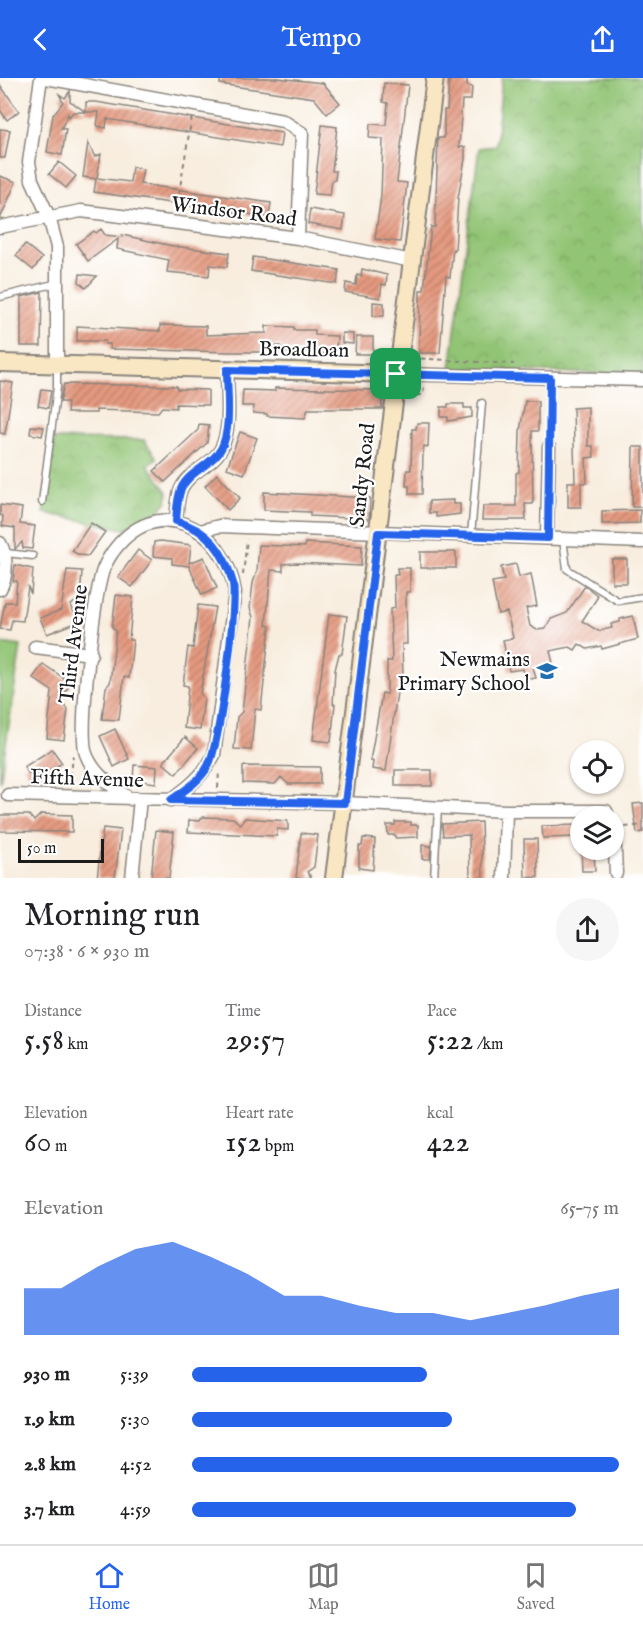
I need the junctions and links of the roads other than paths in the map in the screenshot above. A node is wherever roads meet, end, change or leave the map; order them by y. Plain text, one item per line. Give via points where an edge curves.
1 (41, 78) edge
2 (46, 78) edge
3 (435, 78) edge
4 (49, 216) junction
5 (0, 227) edge
6 (298, 238) junction
7 (412, 261) junction
8 (59, 283) junction
9 (0, 297) edge
10 (0, 363) edge
11 (397, 365) junction
12 (57, 366) junction
13 (227, 370) junction
14 (643, 380) edge
15 (482, 403) dead end
16 (549, 447) road end
17 (42, 502) dead end
18 (176, 521) junction
19 (201, 531) junction
20 (378, 533) junction
21 (471, 536) junction
22 (548, 538) junction
23 (563, 539) junction
24 (643, 542) edge
25 (3, 548) edge
26 (33, 556) dead end
27 (0, 589) edge
28 (643, 597) edge
29 (35, 647) dead end
30 (91, 654) junction
31 (8, 795) dead end
32 (135, 799) junction
33 (171, 800) junction
34 (345, 803) junction
35 (438, 808) junction
36 (506, 811) junction
37 (570, 811) edge
38 (615, 860) edge
39 (616, 873) dead end
40 (132, 878) edge
41 (334, 878) edge
42 (434, 878) edge
43 (504, 878) edge

1 - 4 street via 29,162 32,180
2 - 6 street via 283,121 302,133
3 - 7 main road, Sandy Road
4 - 5 street, Windsor Road
4 - 6 street, Windsor Road via 81,211
4 - 8 street via 57,248
6 - 7 street, Windsor Road
7 - 11 main road, Sandy Road
8 - 9 lane
8 - 12 street
10 - 12 main road, Broadloan
11 - 13 main road, Broadloan
11 - 14 street, Broadloan via 550,378
11 - 20 main road, Sandy Road
12 - 13 main road, Broadloan
12 - 17 lane
13 - 18 street via 222,447 209,464 184,483
15 - 21 lane
16 - 22 street
18 - 19 street
18 - 30 street, Third Avenue via 139,528 120,543 108,560 100,584
19 - 20 street via 219,526
19 - 33 street via 223,554 234,586 214,755 199,778
20 - 21 street
20 - 34 main road, Sandy Road
21 - 22 street
22 - 23 street
23 - 24 street
23 - 28 lane via 567,569 618,601
25 - 26 lane
25 - 27 street
29 - 30 street
30 - 32 street, Third Avenue via 83,739 93,768
31 - 32 street, Fifth Avenue
32 - 33 street, Fifth Avenue
32 - 40 street
33 - 34 street, Fifth Avenue
34 - 35 street, Fifth Avenue
34 - 41 main road, Sandy Road
35 - 36 street, Fifth Avenue
35 - 42 lane
36 - 37 street, Fifth Avenue
36 - 43 street
38 - 39 street

